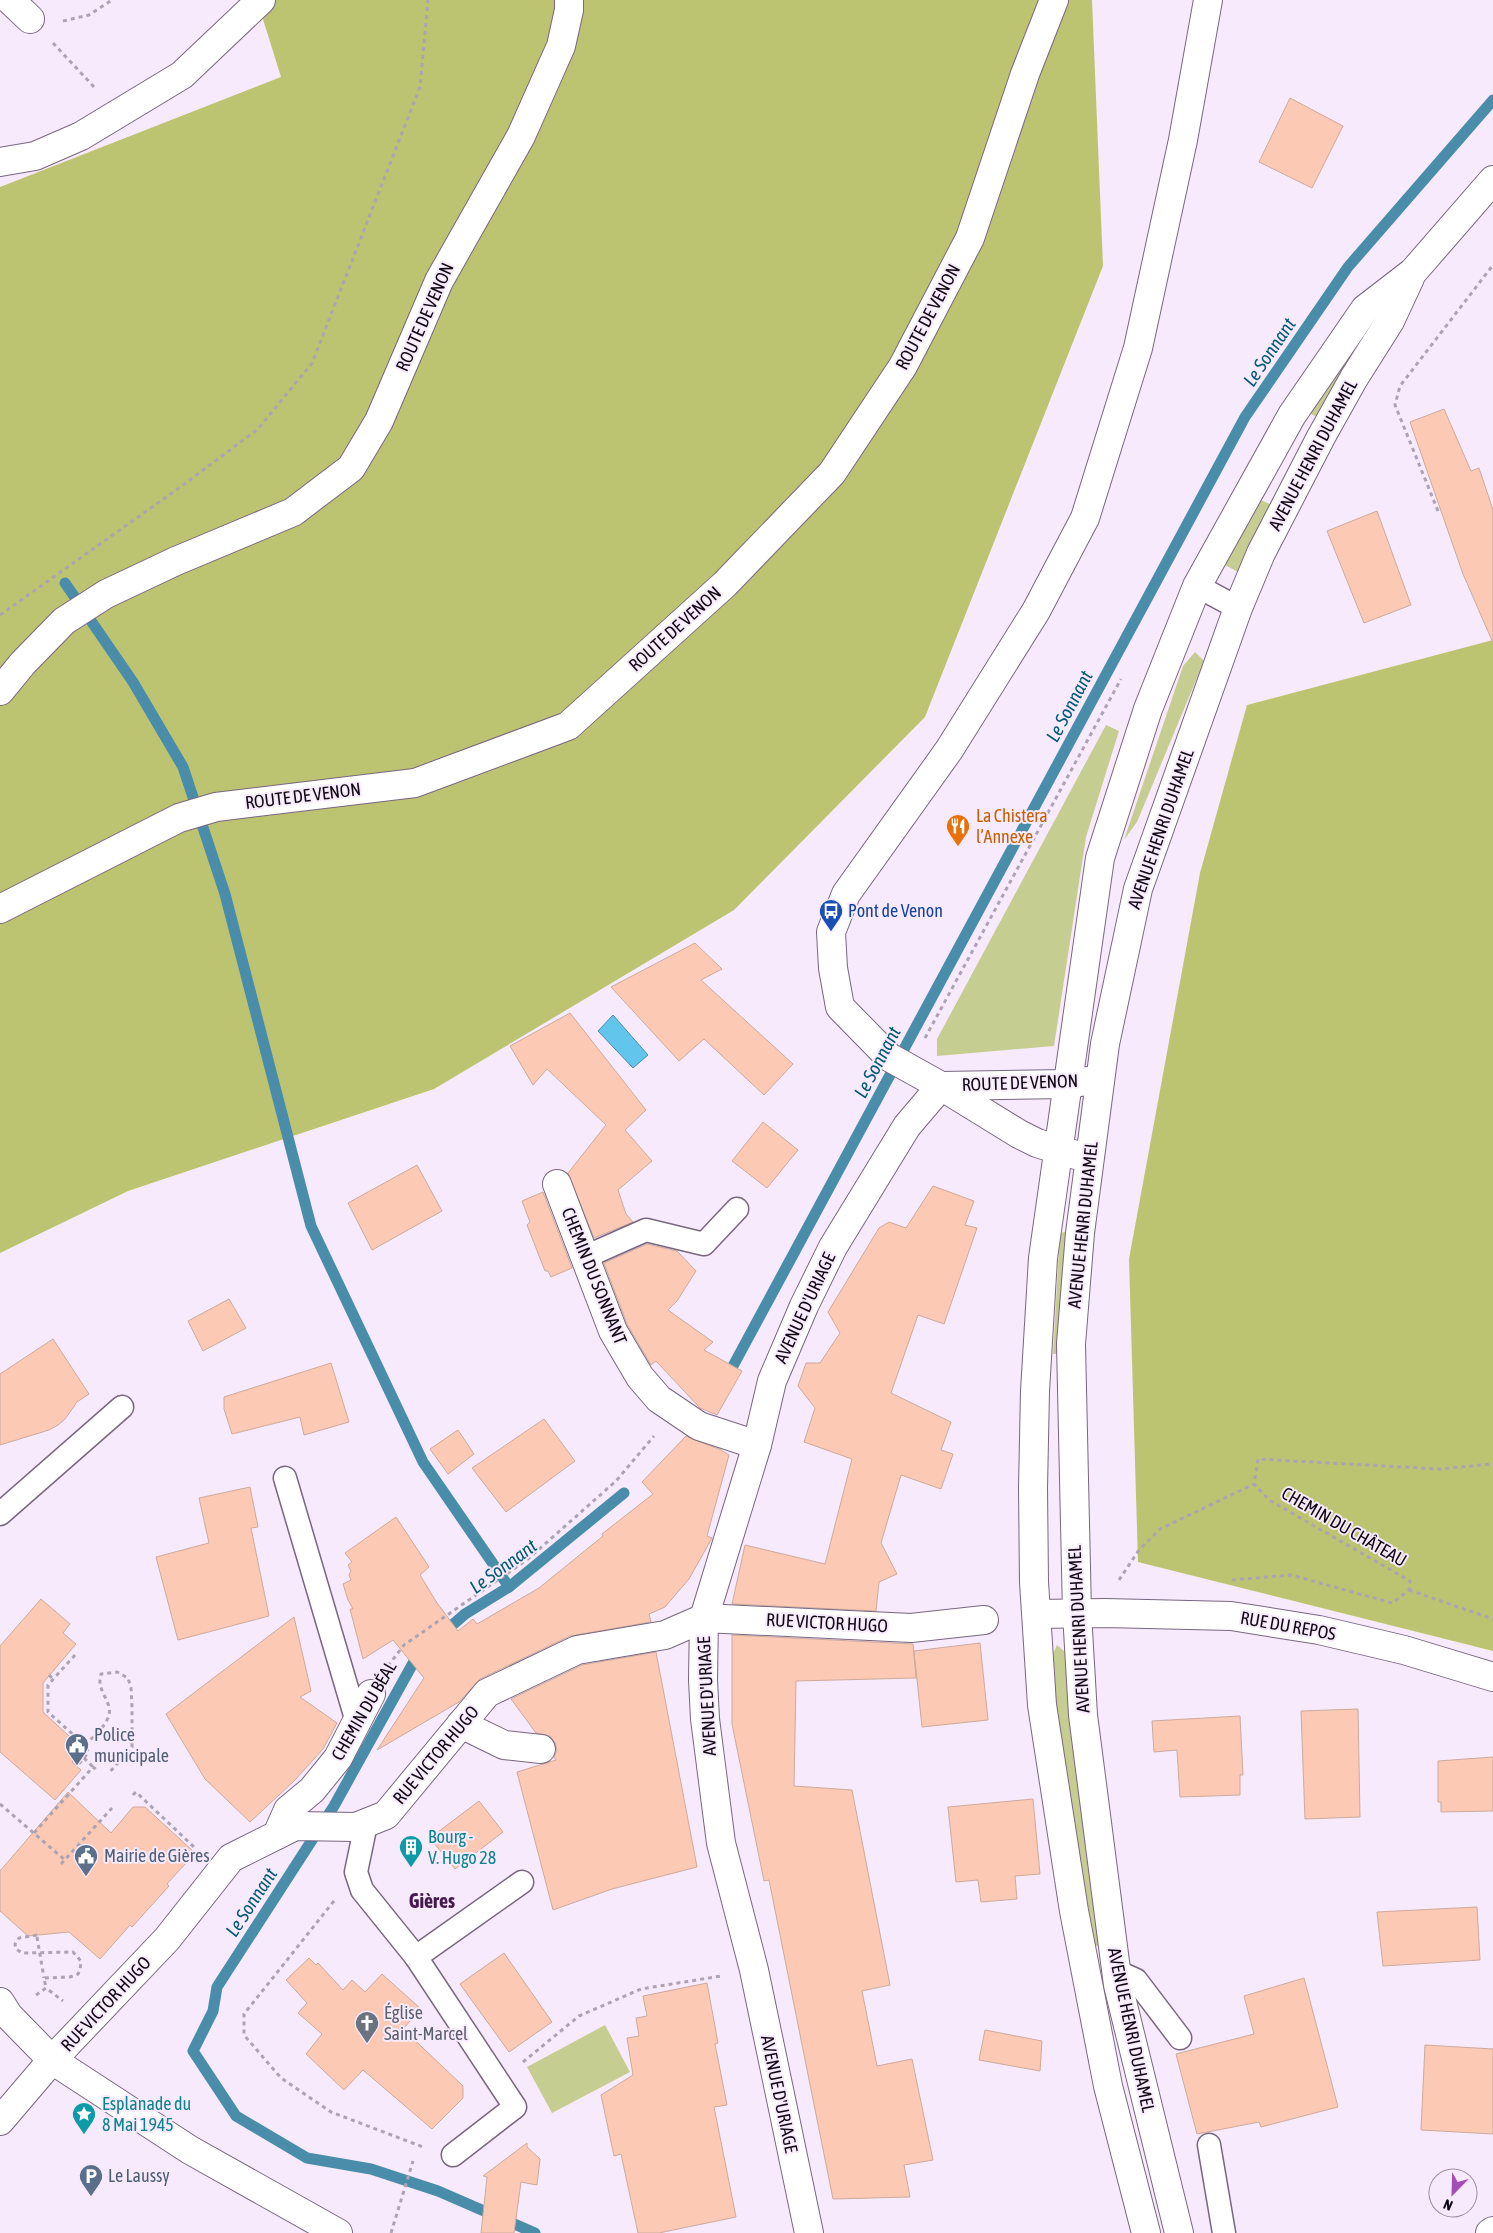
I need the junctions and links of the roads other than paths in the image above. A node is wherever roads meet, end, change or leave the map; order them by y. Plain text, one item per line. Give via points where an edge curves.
1 (10, 0) edge
2 (261, 0) edge
3 (569, 0) edge
4 (1054, 0) edge
5 (1208, 0) edge
6 (30, 19) road end
7 (0, 162) edge
8 (1493, 180) edge
9 (1413, 272) junction
10 (1196, 586) junction
11 (1238, 608) junction
12 (0, 691) edge
13 (0, 908) edge
14 (1099, 1079) junction
15 (1068, 1084) junction
16 (941, 1086) junction
17 (1060, 1151) junction
18 (1089, 1158) junction
19 (557, 1184) dead end
20 (737, 1209) dead end
21 (585, 1257) junction
22 (122, 1407) dead end
23 (757, 1445) junction
24 (285, 1478) dead end
25 (0, 1514) edge
26 (1076, 1613) junction
27 (1037, 1614) junction
28 (704, 1618) junction
29 (984, 1620) dead end
30 (1493, 1677) edge
31 (371, 1694) road end
32 (357, 1722) junction
33 (461, 1724) junction
34 (541, 1749) dead end
35 (361, 1826) junction
36 (286, 1830) junction
37 (522, 1882) dead end
38 (416, 1958) junction
39 (1116, 1972) junction
40 (5, 2009) edge
41 (1180, 2038) dead end
42 (52, 2060) junction
43 (0, 2121) edge
44 (1209, 2145) dead end
45 (453, 2155) road end
46 (338, 2233) edge
47 (808, 2233) edge
48 (1146, 2233) edge
49 (1178, 2233) edge
50 (1224, 2233) edge

1 - 6 street
2 - 7 street via 182,75 81,136 35,156
3 - 12 street, ROUTE DE VENON via 561,46 521,136 439,281 379,421 351,468 293,512 106,594 64,620
4 - 13 street, ROUTE DE VENON via 970,238 902,366 832,473 725,584 568,726 415,783 216,806 179,818
5 - 16 street, ROUTE DE VENON via 1183,140 1138,348 1085,518 1031,619 950,750 846,894 831,932 832,968 840,1007 899,1063
8 - 9 street
9 - 10 street, AVENUE HENRI DUHAMEL via 1365,309 1326,363 1292,415
9 - 11 street, AVENUE HENRI DUHAMEL via 1390,321 1302,471
10 - 11 lane
10 - 15 street, AVENUE HENRI DUHAMEL via 1148,708 1100,858
11 - 14 street, AVENUE HENRI DUHAMEL via 1138,889
14 - 15 street, ROUTE DE VENON
14 - 18 street, AVENUE HENRI DUHAMEL
15 - 16 street, ROUTE DE VENON
15 - 17 street, AVENUE HENRI DUHAMEL
16 - 17 street, ROUTE DE VENON via 1019,1134
16 - 23 street, AVENUE D'URIAGE via 907,1126 833,1247 772,1380
17 - 18 street, ROUTE DE VENON
17 - 27 street, AVENUE HENRI DUHAMEL via 1042,1258 1036,1356 1033,1488
18 - 26 street, AVENUE HENRI DUHAMEL via 1071,1344
19 - 21 street, CHEMIN DU SONNANT
20 - 21 lane via 704,1244 646,1230
21 - 23 street, CHEMIN DU SONNANT via 613,1332 640,1377 659,1399 699,1426
22 - 25 lane
23 - 28 street, AVENUE D'URIAGE
24 - 32 lane
26 - 27 street, RUE DU REPOS
26 - 30 street, RUE DU REPOS via 1110,1601 1232,1616 1309,1628 1404,1650
26 - 39 street, AVENUE HENRI DUHAMEL via 1083,1715
27 - 48 street, AVENUE HENRI DUHAMEL via 1042,1705 1074,1911 1108,2086
28 - 29 street, RUE VICTOR HUGO via 911,1628
28 - 33 street, RUE VICTOR HUGO via 665,1635 577,1650 487,1694
28 - 47 street, AVENUE D'URIAGE via 705,1719 721,1843 754,1970
31 - 32 street, CHEMIN DU BÉAL
32 - 36 street, CHEMIN DU BÉAL via 338,1758 312,1790 288,1810
33 - 34 street via 504,1745
33 - 35 street, RUE VICTOR HUGO via 386,1815
35 - 36 street, RUE VICTOR HUGO
35 - 38 lane via 356,1872 362,1890
36 - 42 street, RUE VICTOR HUGO via 231,1858 167,1939
37 - 38 lane
38 - 45 lane via 515,2107
39 - 41 lane via 1136,1980
39 - 49 street, AVENUE HENRI DUHAMEL
40 - 42 street
42 - 43 street, RUE VICTOR HUGO
42 - 46 street via 190,2150
44 - 50 lane

